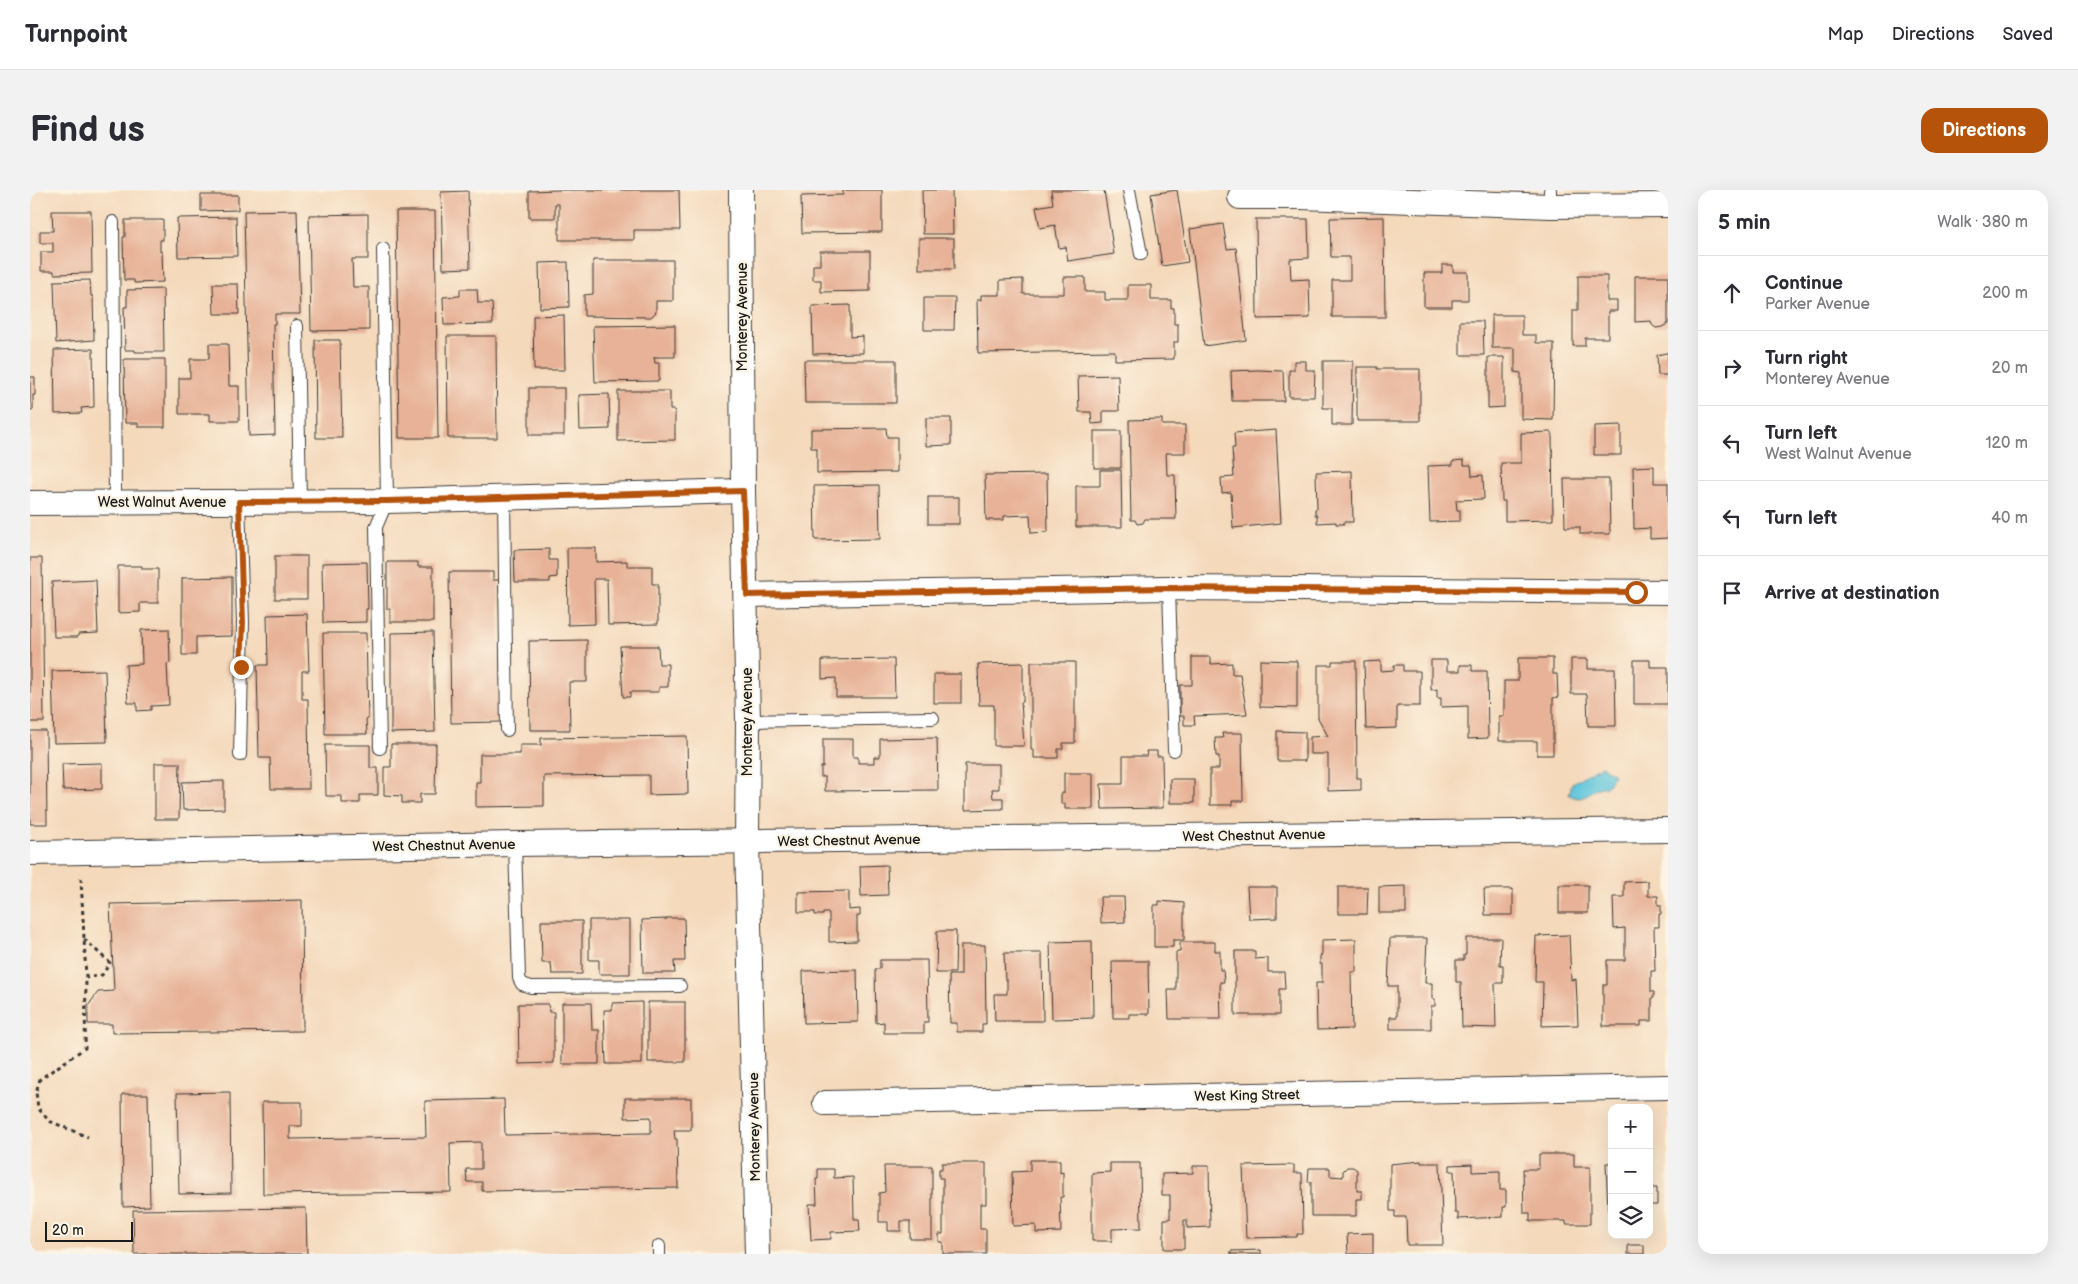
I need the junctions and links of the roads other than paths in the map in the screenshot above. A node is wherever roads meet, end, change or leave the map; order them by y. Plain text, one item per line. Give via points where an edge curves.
1 (741, 190) edge
2 (1129, 190) edge
3 (1299, 194) edge
4 (1240, 197) dead end
5 (1550, 198) edge
6 (1668, 205) edge
7 (113, 222) dead end
8 (383, 249) dead end
9 (1142, 254) dead end
10 (297, 326) dead end
11 (743, 491) junction
12 (504, 497) junction
13 (300, 501) junction
14 (387, 501) junction
15 (239, 502) junction
16 (30, 503) edge
17 (115, 503) junction
18 (1169, 588) junction
19 (1668, 592) edge
20 (747, 595) junction
21 (933, 718) dead end
22 (748, 721) junction
23 (507, 730) dead end
24 (380, 748) dead end
25 (1174, 750) dead end
26 (240, 755) dead end
27 (1668, 830) edge
28 (747, 841) junction
29 (515, 844) junction
30 (30, 853) edge
31 (680, 986) dead end
32 (1668, 1088) edge
33 (825, 1103) dead end
34 (757, 1254) edge

1 - 11 street, Monterey Avenue
2 - 9 lane
3 - 4 street
3 - 5 street
5 - 6 street
7 - 17 lane
8 - 14 lane
10 - 13 lane
11 - 12 street, West Walnut Avenue
11 - 20 street, Monterey Avenue
12 - 14 street, West Walnut Avenue
12 - 23 lane
13 - 14 street, West Walnut Avenue
13 - 15 street, West Walnut Avenue
14 - 24 lane via 376,527
15 - 17 street, West Walnut Avenue
15 - 26 lane via 243,622
16 - 17 street, West Walnut Avenue
18 - 19 street
18 - 20 street
18 - 25 lane
20 - 22 street, Monterey Avenue
21 - 22 lane
22 - 28 street, Monterey Avenue
27 - 28 street, West Chestnut Avenue
28 - 29 street, West Chestnut Avenue
28 - 34 street, Monterey Avenue
29 - 30 street, West Chestnut Avenue
29 - 31 lane via 519,978 522,984
32 - 33 street, West King Street

